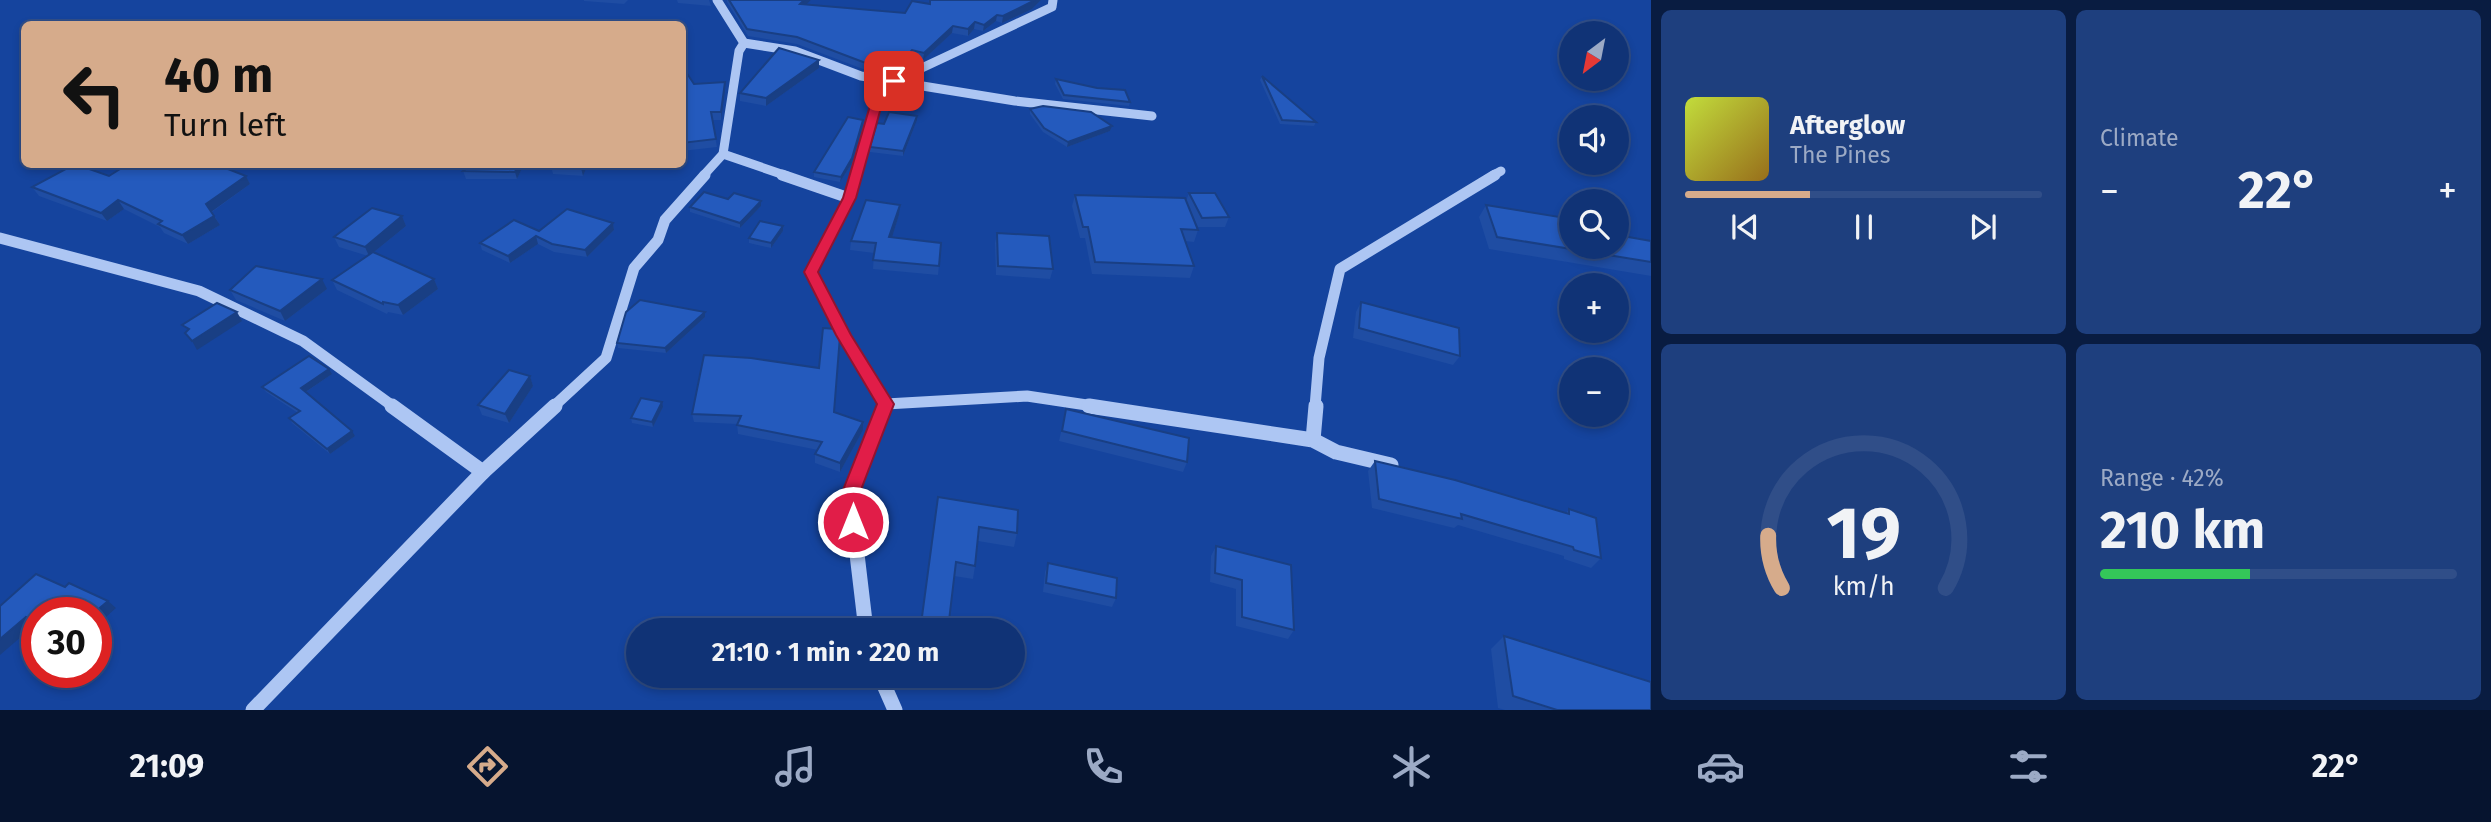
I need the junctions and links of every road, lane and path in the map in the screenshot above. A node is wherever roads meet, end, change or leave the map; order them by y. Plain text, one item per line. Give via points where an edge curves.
1 (716, 0) edge
2 (1053, 0) edge
3 (744, 43) junction
4 (894, 81) junction
5 (1152, 116) dead end
6 (723, 154) junction
7 (1501, 171) dead end
8 (849, 198) junction
9 (0, 238) edge
10 (886, 404) junction
11 (1313, 440) junction
12 (1399, 467) edge
13 (483, 472) junction
14 (865, 618) edge
15 (885, 688) edge
16 (253, 710) edge
17 (895, 710) edge

1 - 3 street
2 - 4 street via 1052,7
3 - 4 street via 795,51 861,76
3 - 6 street via 738,51
4 - 5 street
4 - 8 street via 880,92
6 - 8 street
6 - 13 street via 665,220 658,240 634,268 606,358
7 - 11 street via 1340,269 1319,358
8 - 10 street via 811,272
9 - 13 street via 199,291 303,341
10 - 11 street via 1027,396
10 - 14 street via 850,495
11 - 12 street via 1336,452
13 - 16 street
15 - 17 street

